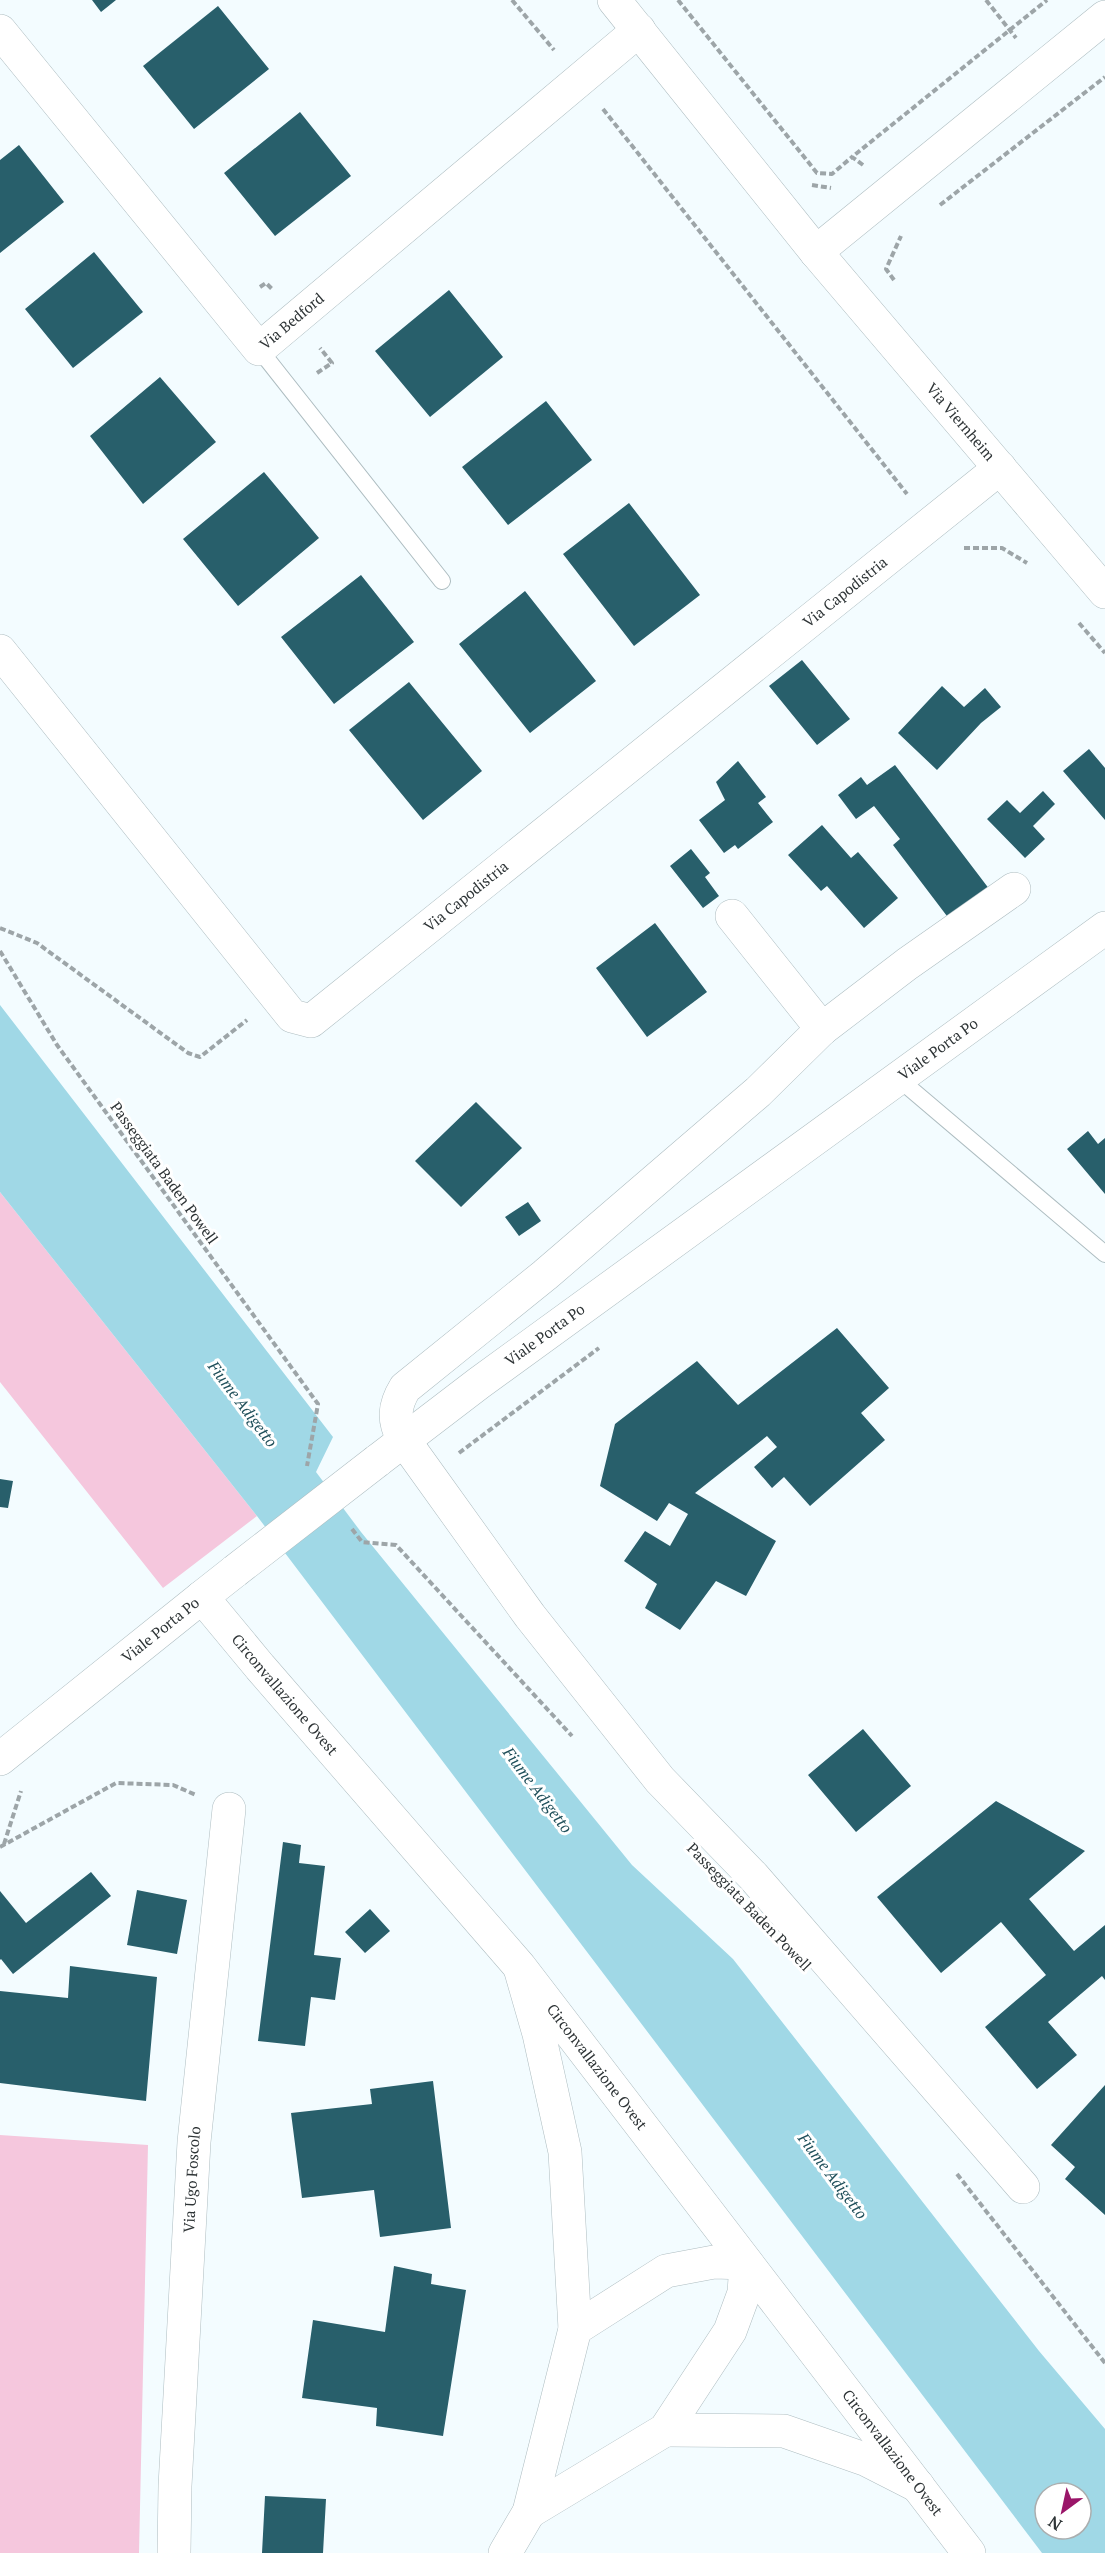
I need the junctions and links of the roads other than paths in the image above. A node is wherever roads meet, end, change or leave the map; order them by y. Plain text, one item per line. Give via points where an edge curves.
1 (614, 0) edge
2 (1105, 17) edge
3 (639, 30) junction
4 (0, 31) edge
5 (816, 252) junction
6 (259, 349) junction
7 (1000, 468) junction
8 (442, 580) dead end
9 (1105, 592) edge
10 (0, 651) edge
11 (1014, 889) dead end
12 (732, 916) dead end
13 (1105, 928) edge
14 (822, 1029) junction
15 (899, 1080) junction
16 (1105, 1254) edge
17 (403, 1439) junction
18 (202, 1597) junction
19 (0, 1759) edge
20 (229, 1809) road end
21 (520, 1967) junction
22 (1023, 2187) dead end
23 (746, 2263) junction
24 (575, 2329) junction
25 (665, 2430) junction
26 (918, 2487) junction
27 (521, 2538) edge
28 (174, 2553) edge
29 (969, 2553) edge

1 - 3 street, Via Viernheim
2 - 5 street
3 - 5 street, Via Viernheim
3 - 6 street, Via Bedford
4 - 6 street, Via Bedford
5 - 7 street, Via Viernheim
6 - 8 lane
7 - 9 street, Via Viernheim
7 - 10 street, Via Capodistria via 311,1022 292,1016
11 - 14 street
12 - 14 street
13 - 15 street, Viale Porta Po
14 - 17 street via 758,1092 545,1275 405,1388 396,1403 396,1426
15 - 16 lane
15 - 17 street, Viale Porta Po
17 - 18 street, Viale Porta Po, bridge
17 - 22 street via 530,1617 660,1780 753,1875
18 - 19 street, Viale Porta Po
18 - 21 street, Circonvallazione Ovest
20 - 28 street, Via Ugo Foscolo via 194,2142
21 - 23 street, Circonvallazione Ovest
21 - 24 street via 565,2152
23 - 24 street via 714,2262 666,2271
23 - 25 street via 744,2293 730,2331
23 - 26 street, Circonvallazione Ovest
24 - 27 street
25 - 26 street via 784,2431 867,2460
25 - 27 street
26 - 29 street, Circonvallazione Ovest

